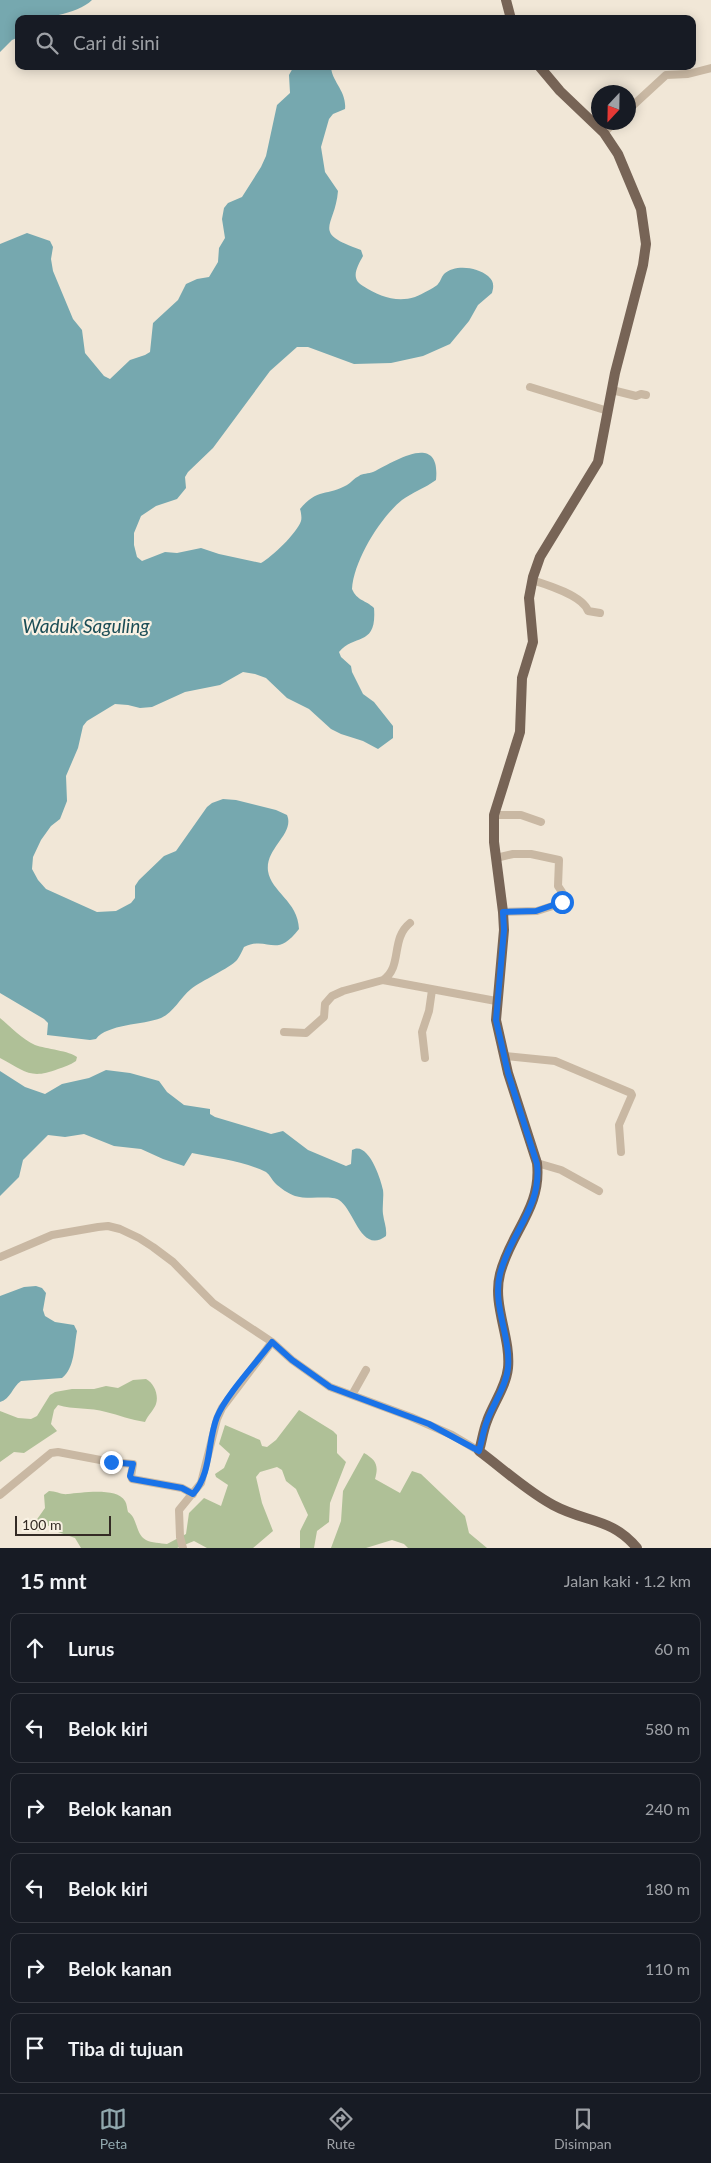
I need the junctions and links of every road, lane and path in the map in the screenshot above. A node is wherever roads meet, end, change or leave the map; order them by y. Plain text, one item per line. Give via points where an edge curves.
1 (506, 0) edge
2 (510, 15) edge
3 (711, 68) edge
4 (542, 70) edge
5 (636, 103) edge
6 (607, 130) edge
7 (604, 133) junction
8 (530, 387) dead end
9 (612, 390) junction
10 (646, 395) dead end
11 (608, 411) junction
12 (532, 580) junction
13 (600, 613) dead end
14 (494, 815) junction
15 (541, 822) dead end
16 (496, 858) junction
17 (503, 912) junction
18 (410, 923) dead end
19 (383, 980) junction
20 (432, 990) junction
21 (496, 1001) junction
22 (284, 1032) dead end
23 (505, 1056) junction
24 (425, 1058) dead end
25 (621, 1152) dead end
26 (537, 1164) junction
27 (599, 1191) dead end
28 (0, 1256) edge
29 (272, 1342) junction
30 (366, 1370) dead end
31 (352, 1395) junction
32 (479, 1451) junction
33 (193, 1494) junction
34 (0, 1495) edge
35 (182, 1548) edge
36 (637, 1548) edge

1 - 2 main road
3 - 5 street via 666,75
4 - 7 main road
6 - 7 street
7 - 9 main road via 636,193 646,244
8 - 11 street
9 - 10 street
9 - 11 main road
11 - 12 main road via 598,462 540,557
12 - 13 street via 563,590 586,605 588,611
12 - 14 main road via 533,642 522,678 520,732
14 - 15 street via 521,815
14 - 16 main road
16 - 17 main road
16 - 17 street via 531,854 559,860 558,886 562,902 536,911
17 - 21 main road
18 - 19 street via 397,942 393,969
19 - 20 street
19 - 22 street via 332,996 325,1004 324,1017 306,1033
20 - 21 street
20 - 24 street via 422,1032
21 - 23 main road via 496,1020
23 - 25 street via 555,1061 631,1093 619,1125
23 - 26 main road
26 - 27 street via 561,1170
26 - 32 main road via 536,1196 515,1235 500,1273 499,1304 508,1369 486,1422
28 - 29 street via 52,1235 108,1226 120,1229 153,1246 213,1303
29 - 31 street via 330,1387
29 - 33 street via 219,1414 204,1474
30 - 31 street
31 - 32 street via 429,1424
32 - 36 main road via 548,1502 615,1528
33 - 34 street via 182,1488 132,1479 133,1464 58,1452 51,1453
33 - 35 street via 179,1510

